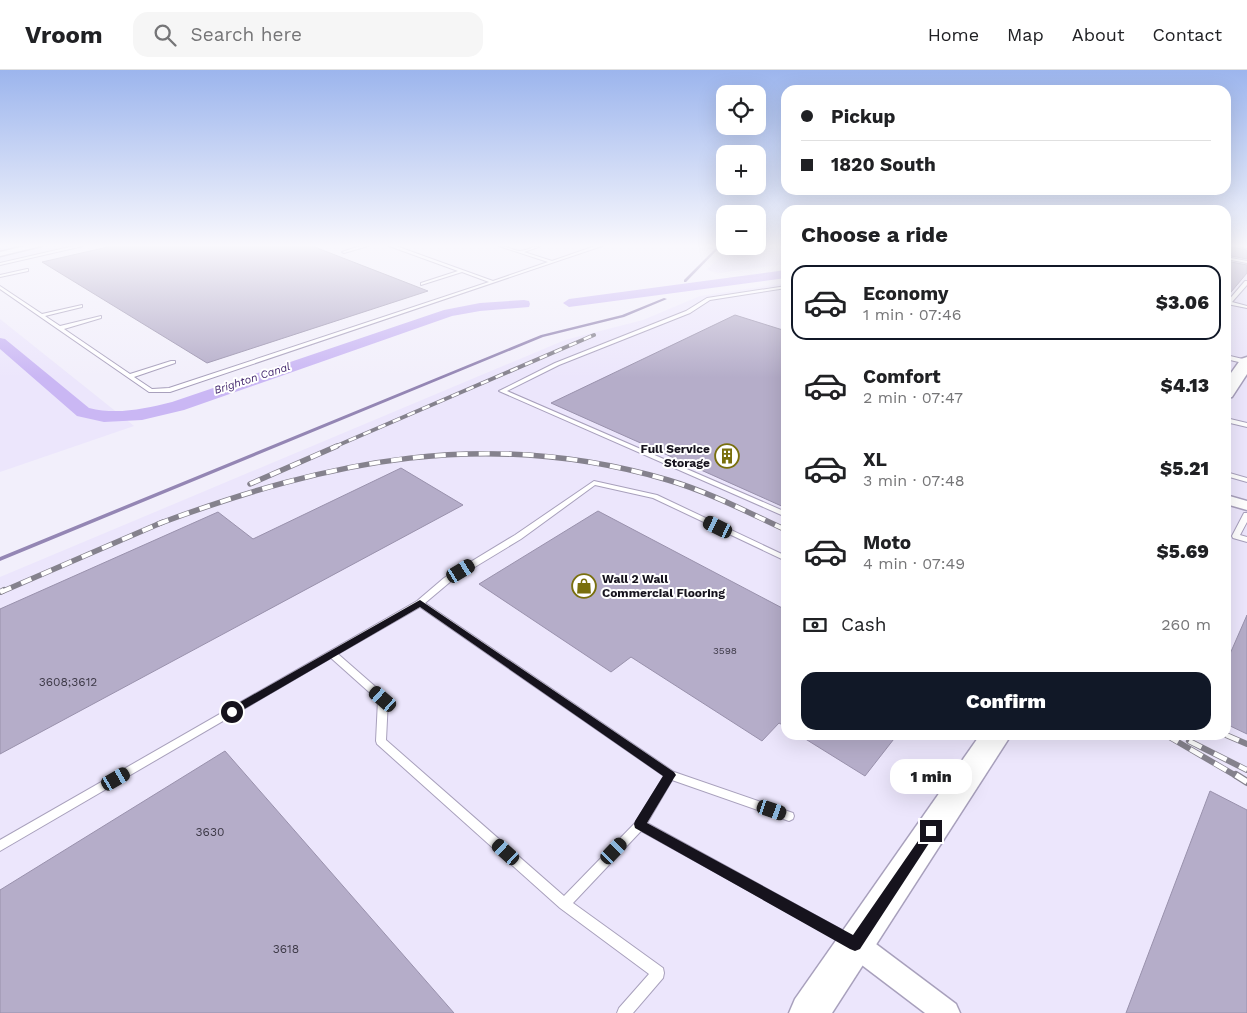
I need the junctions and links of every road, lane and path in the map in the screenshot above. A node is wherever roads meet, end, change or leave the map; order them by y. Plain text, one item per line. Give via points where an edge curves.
1 (4, 290) edge
2 (469, 290) edge
3 (767, 290) edge
4 (1231, 304) edge
5 (80, 306) dead end
6 (1247, 307) edge
7 (42, 316) junction
8 (99, 317) dead end
9 (60, 328) junction
10 (1231, 361) edge
11 (173, 362) dead end
12 (1243, 371) edge
13 (130, 376) junction
14 (1231, 387) edge
15 (1231, 421) edge
16 (1247, 425) edge
17 (1231, 475) edge
18 (1247, 480) edge
19 (1231, 501) edge
20 (1247, 506) edge
21 (781, 513) edge
22 (1247, 515) edge
23 (1247, 540) edge
24 (781, 558) edge
25 (420, 603) junction
26 (332, 654) junction
27 (993, 740) edge
28 (670, 775) junction
29 (789, 816) dead end
30 (640, 824) junction
31 (0, 846) edge
32 (564, 904) junction
33 (855, 944) junction
34 (624, 1013) edge
35 (809, 1013) edge
36 (947, 1013) edge

1 - 7 lane
2 - 13 lane via 170,390 150,391
3 - 21 lane via 709,299 688,312 557,364 502,391
4 - 6 lane
5 - 7 lane
7 - 9 lane
8 - 9 lane
9 - 13 lane
10 - 12 lane
11 - 13 lane
12 - 14 street
15 - 16 lane
17 - 18 lane
19 - 20 street
22 - 23 lane via 1236,536
24 - 25 lane via 655,496 594,483 518,537 447,580
25 - 26 lane
25 - 28 lane
26 - 31 lane
26 - 32 lane via 383,699 380,741
27 - 33 street
28 - 29 lane
28 - 30 lane
30 - 32 lane
30 - 33 lane
32 - 34 lane via 658,973
33 - 35 street
33 - 36 street

